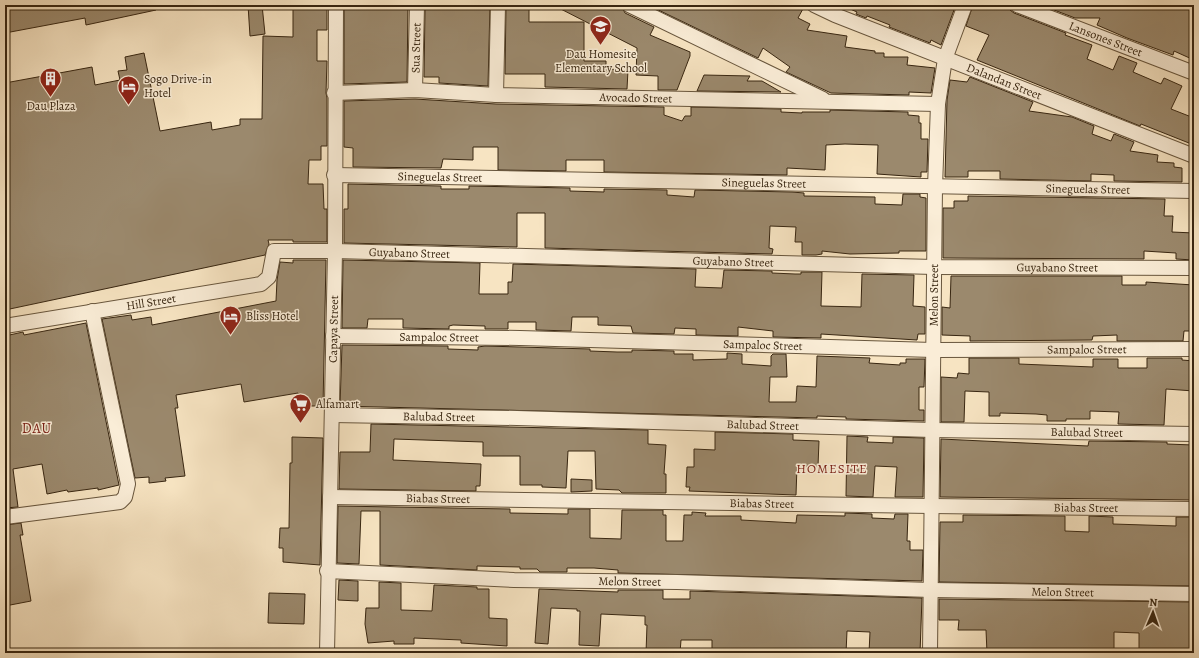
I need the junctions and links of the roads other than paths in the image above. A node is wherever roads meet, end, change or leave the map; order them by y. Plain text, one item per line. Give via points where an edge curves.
1 (336, 5) edge
2 (417, 5) edge
3 (498, 5) edge
4 (629, 5) edge
5 (814, 5) edge
6 (965, 5) edge
7 (1017, 5) edge
8 (945, 58) junction
9 (1194, 73) edge
10 (414, 90) junction
11 (334, 93) junction
12 (496, 94) junction
13 (827, 101) junction
14 (938, 104) junction
15 (1194, 156) edge
16 (334, 175) junction
17 (935, 187) junction
18 (1194, 191) edge
19 (274, 251) joint
20 (335, 251) junction
21 (934, 267) junction
22 (1194, 268) edge
23 (92, 311) junction
24 (5, 326) edge
25 (333, 336) junction
26 (1194, 349) edge
27 (933, 350) junction
28 (332, 415) junction
29 (932, 430) junction
30 (1194, 434) edge
31 (330, 497) junction
32 (931, 506) junction
33 (1194, 508) edge
34 (5, 517) edge
35 (327, 571) junction
36 (932, 590) junction
37 (1194, 594) edge
38 (327, 653) edge
39 (930, 653) edge

1 - 11 street, Capaya Street
2 - 10 street, Sua Street
3 - 12 street
4 - 13 street
5 - 8 street, Dalandan Street
6 - 8 street, Melon Street
7 - 9 street, Lansones Street
8 - 14 street, Melon Street
8 - 15 street, Dalandan Street
10 - 11 street, Avocado Street
10 - 12 street, Avocado Street
11 - 16 street, Capaya Street
12 - 13 street, Avocado Street
13 - 14 street, Avocado Street
14 - 17 street, Melon Street
16 - 17 street, Sineguelas Street
16 - 20 street, Capaya Street
17 - 18 street, Sineguelas Street
17 - 21 street, Melon Street
19 - 20 street, Guyabano Street
19 - 23 street, Hill Street via 269,276 261,284
20 - 21 street, Guyabano Street
20 - 25 street, Capaya Street
21 - 22 street, Guyabano Street
21 - 27 street, Melon Street
23 - 24 street, Hill Street
23 - 34 street via 128,484 125,497 120,502
25 - 27 street, Sampaloc Street via 520,338
25 - 28 street, Capaya Street
26 - 27 street, Sampaloc Street
27 - 29 street, Melon Street
28 - 29 street, Balubad Street
28 - 31 street, Capaya Street
29 - 30 street, Balubad Street
29 - 32 street, Melon Street
31 - 32 street, Biabas Street
31 - 35 street, Capaya Street
32 - 33 street, Biabas Street
32 - 36 street, Melon Street
35 - 36 street, Melon Street via 514,580
35 - 38 street, Capaya Street
36 - 37 street, Melon Street
36 - 39 street, Melon Street

